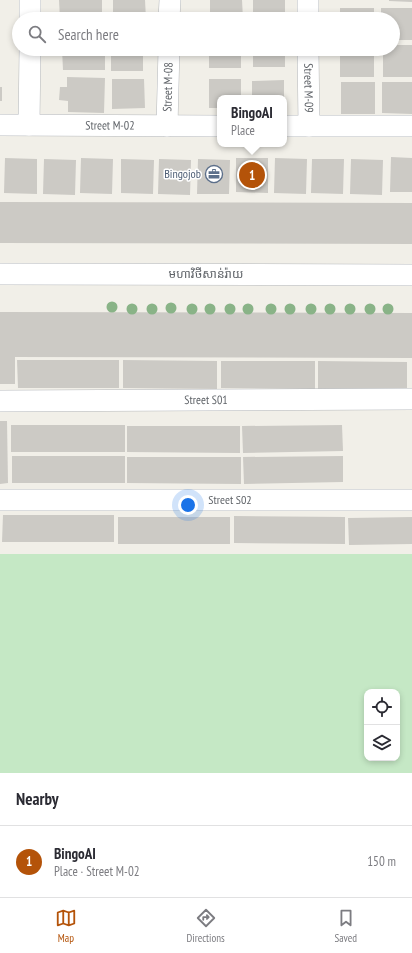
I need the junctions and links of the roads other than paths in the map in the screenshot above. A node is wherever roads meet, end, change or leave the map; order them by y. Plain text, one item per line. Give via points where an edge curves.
1 (30, 0) edge
2 (170, 0) edge
3 (308, 0) edge
4 (30, 12) edge
5 (169, 12) edge
6 (308, 12) edge
7 (30, 56) edge
8 (169, 56) edge
9 (308, 56) edge
10 (0, 125) edge
11 (29, 125) junction
12 (168, 126) junction
13 (217, 126) edge
14 (287, 126) edge
15 (309, 126) junction
16 (412, 126) edge
17 (0, 274) edge
18 (412, 275) edge
19 (412, 399) edge
20 (0, 401) edge
21 (0, 500) edge
22 (412, 500) edge

1 - 4 street
2 - 5 street
3 - 6 street
7 - 11 street
8 - 12 street, Street M-08
9 - 15 street, Street M-09
10 - 11 street, Street M-02
11 - 12 street, Street M-02
12 - 13 street, Street M-02
14 - 15 street
15 - 16 street
17 - 18 street, មហាវិថីសាន់រ៉ាយ
19 - 20 street, Street S01
21 - 22 street, Street S02

